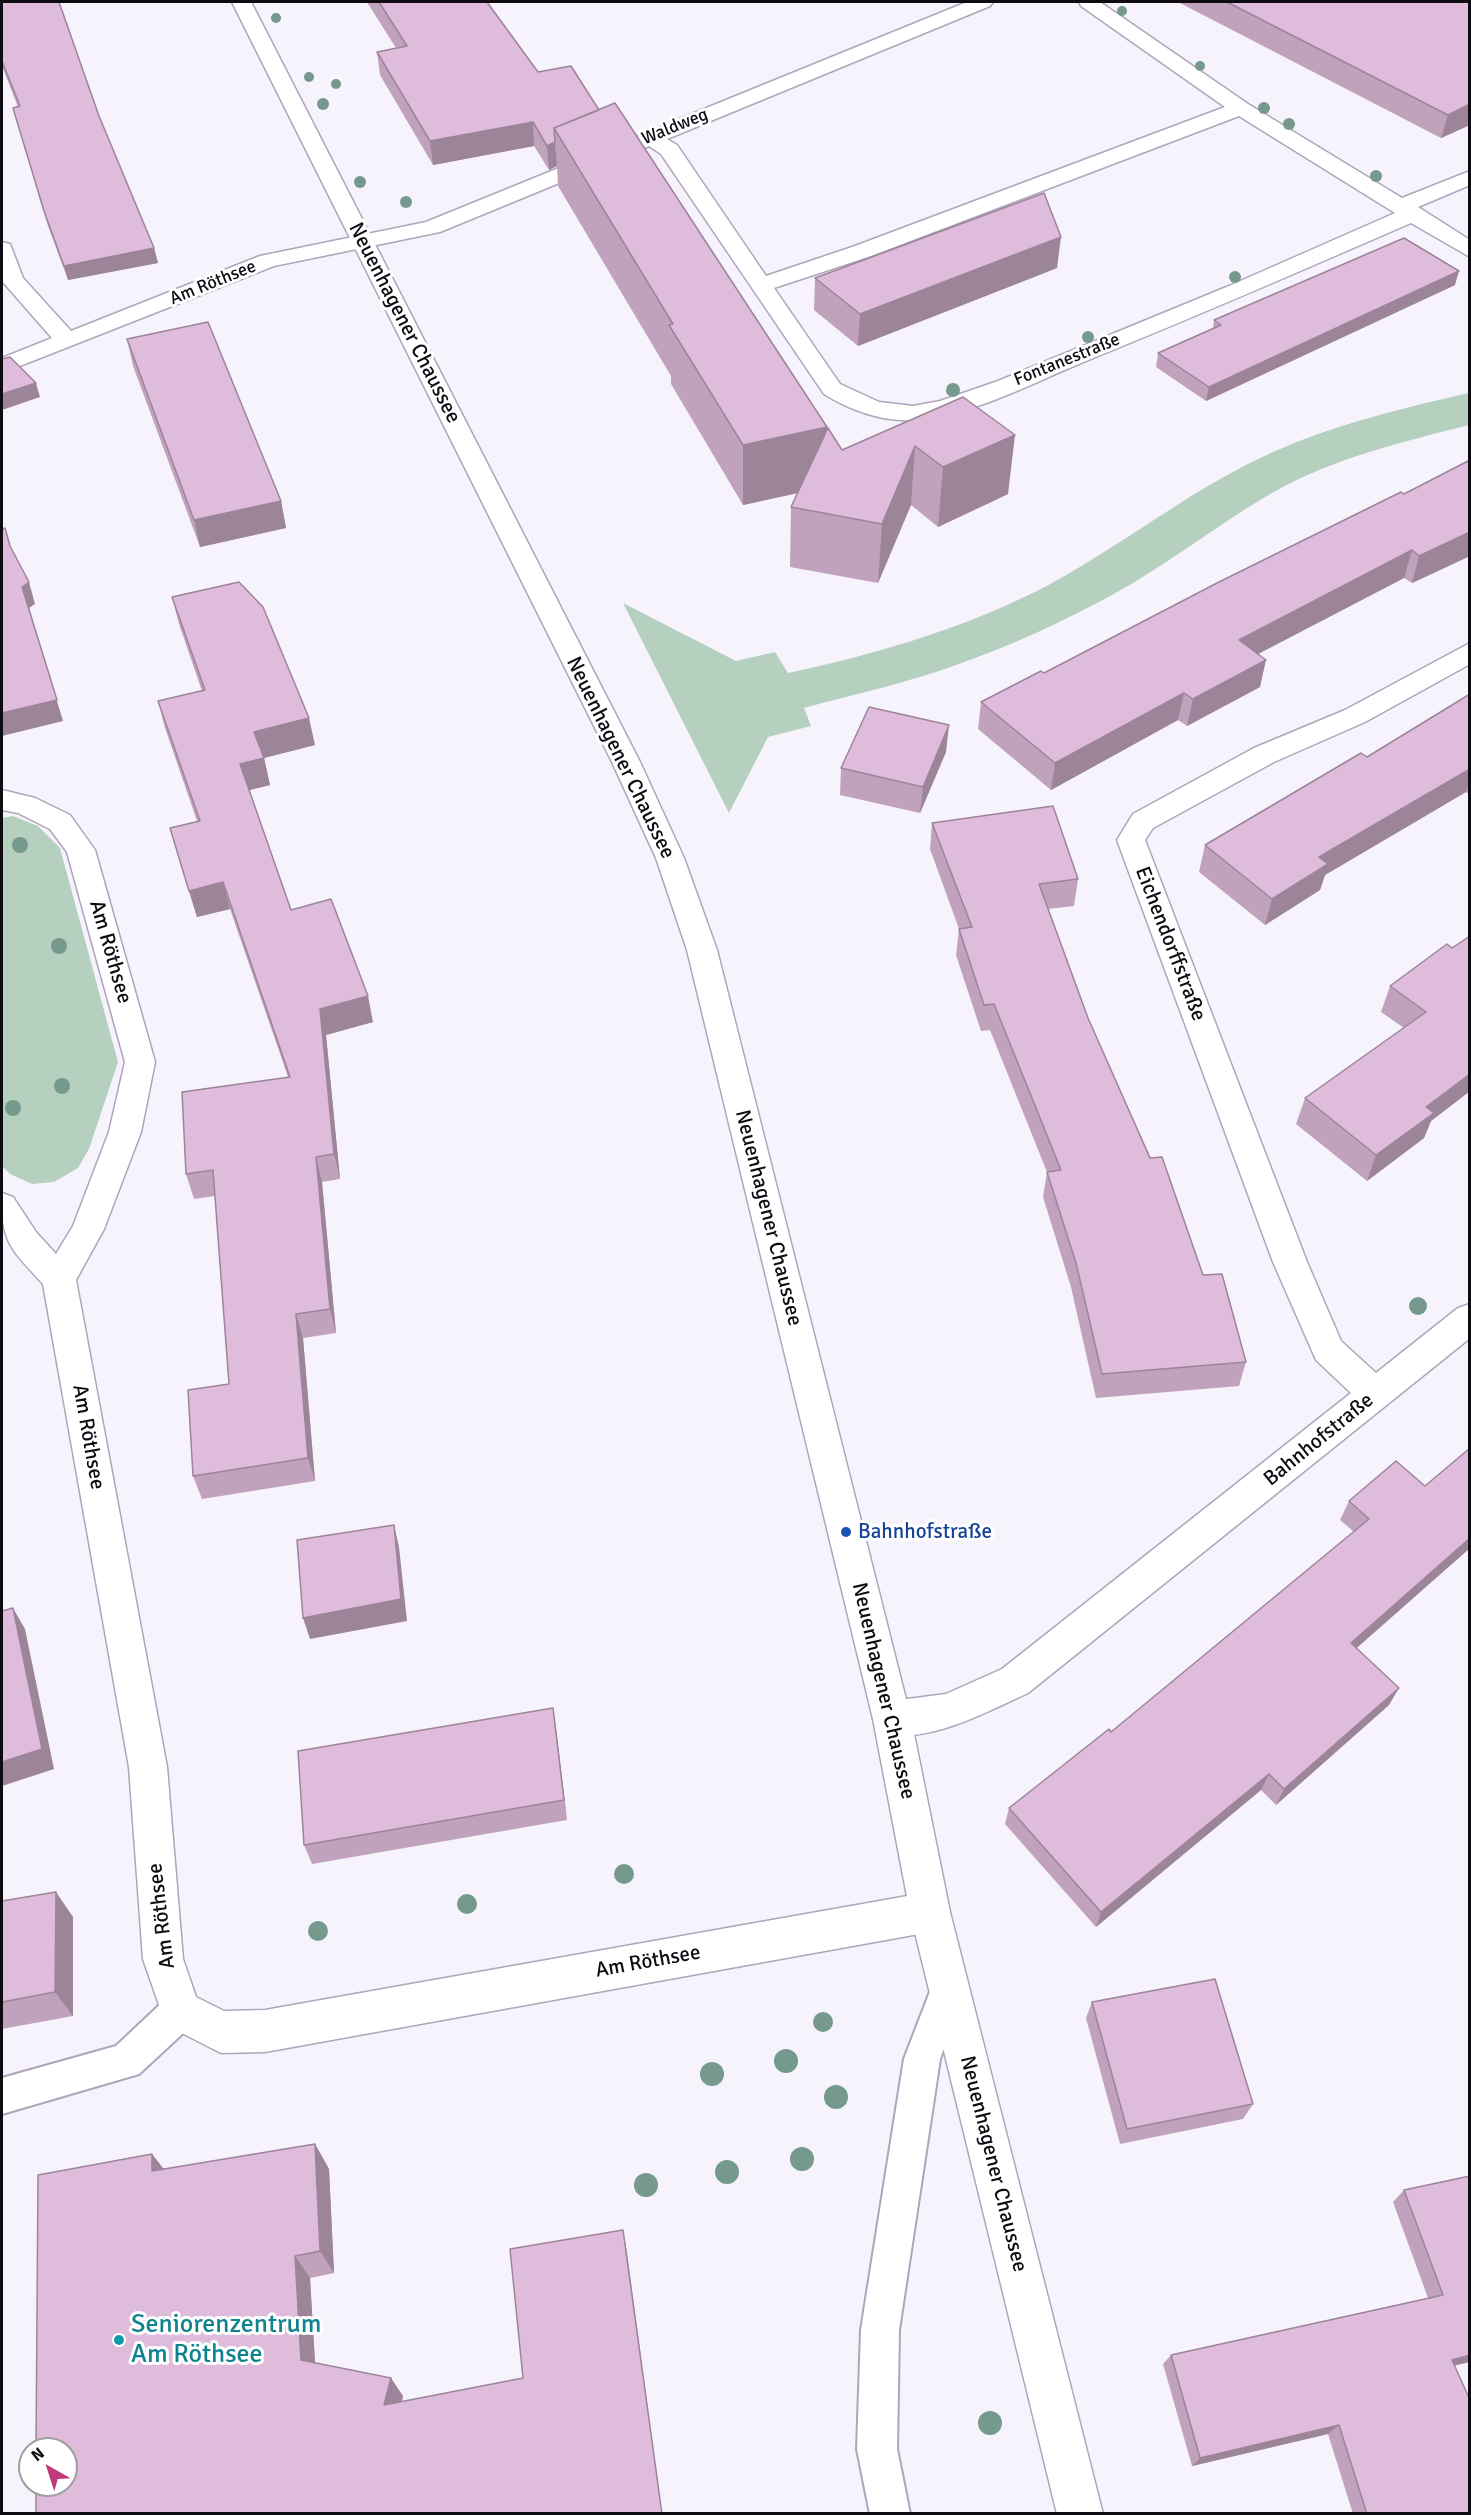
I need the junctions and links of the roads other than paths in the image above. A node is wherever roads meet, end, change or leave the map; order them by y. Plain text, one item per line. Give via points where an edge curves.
1 (241, 2) edge
2 (983, 2) edge
3 (1088, 2) edge
4 (1241, 108) junction
5 (651, 137) junction
6 (1470, 177) edge
7 (1408, 210) junction
8 (363, 243) junction
9 (2, 249) edge
10 (1470, 250) edge
11 (761, 285) junction
12 (68, 340) junction
13 (2, 366) edge
14 (1470, 652) edge
15 (2, 800) edge
16 (2, 1206) edge
17 (59, 1279) junction
18 (1470, 1318) edge
19 (1376, 1394) junction
20 (892, 1719) junction
21 (930, 1912) junction
22 (948, 1988) junction
23 (180, 2011) junction
24 (2, 2096) edge
25 (890, 2514) edge
26 (1080, 2514) edge

1 - 8 street, Neuenhagener Chaussee
2 - 5 street, Waldweg
3 - 4 street
4 - 7 street
4 - 11 street via 863,251
5 - 8 street, Waldweg via 432,227
5 - 11 street, Fontanestraße via 669,150
6 - 7 street, Fontanestraße
7 - 10 street
7 - 11 street, Fontanestraße via 1209,304 966,400 914,413 882,411 854,403 832,389
8 - 12 street, Am Röthsee via 268,261
8 - 20 street, Neuenhagener Chaussee via 626,762 670,858 702,950
9 - 12 street via 12,280
12 - 13 street, Am Röthsee
14 - 19 street, Eichendorffstraße via 1355,716 1264,755 1143,821 1131,840 1290,1262 1328,1350
15 - 17 street, Am Röthsee via 26,805 60,822 81,850 140,1062 125,1132 88,1229
16 - 17 street via 24,1241
17 - 23 street, Am Röthsee via 148,1767 163,1959
18 - 19 street, Bahnhofstraße
19 - 20 street, Bahnhofstraße via 1016,1681 949,1711
20 - 21 street, Neuenhagener Chaussee
21 - 22 street, Neuenhagener Chaussee
21 - 23 street, Am Röthsee via 265,2031 221,2032
22 - 25 lane via 922,2059 880,2331 877,2449
22 - 26 street, Neuenhagener Chaussee
23 - 24 lane via 126,2061

